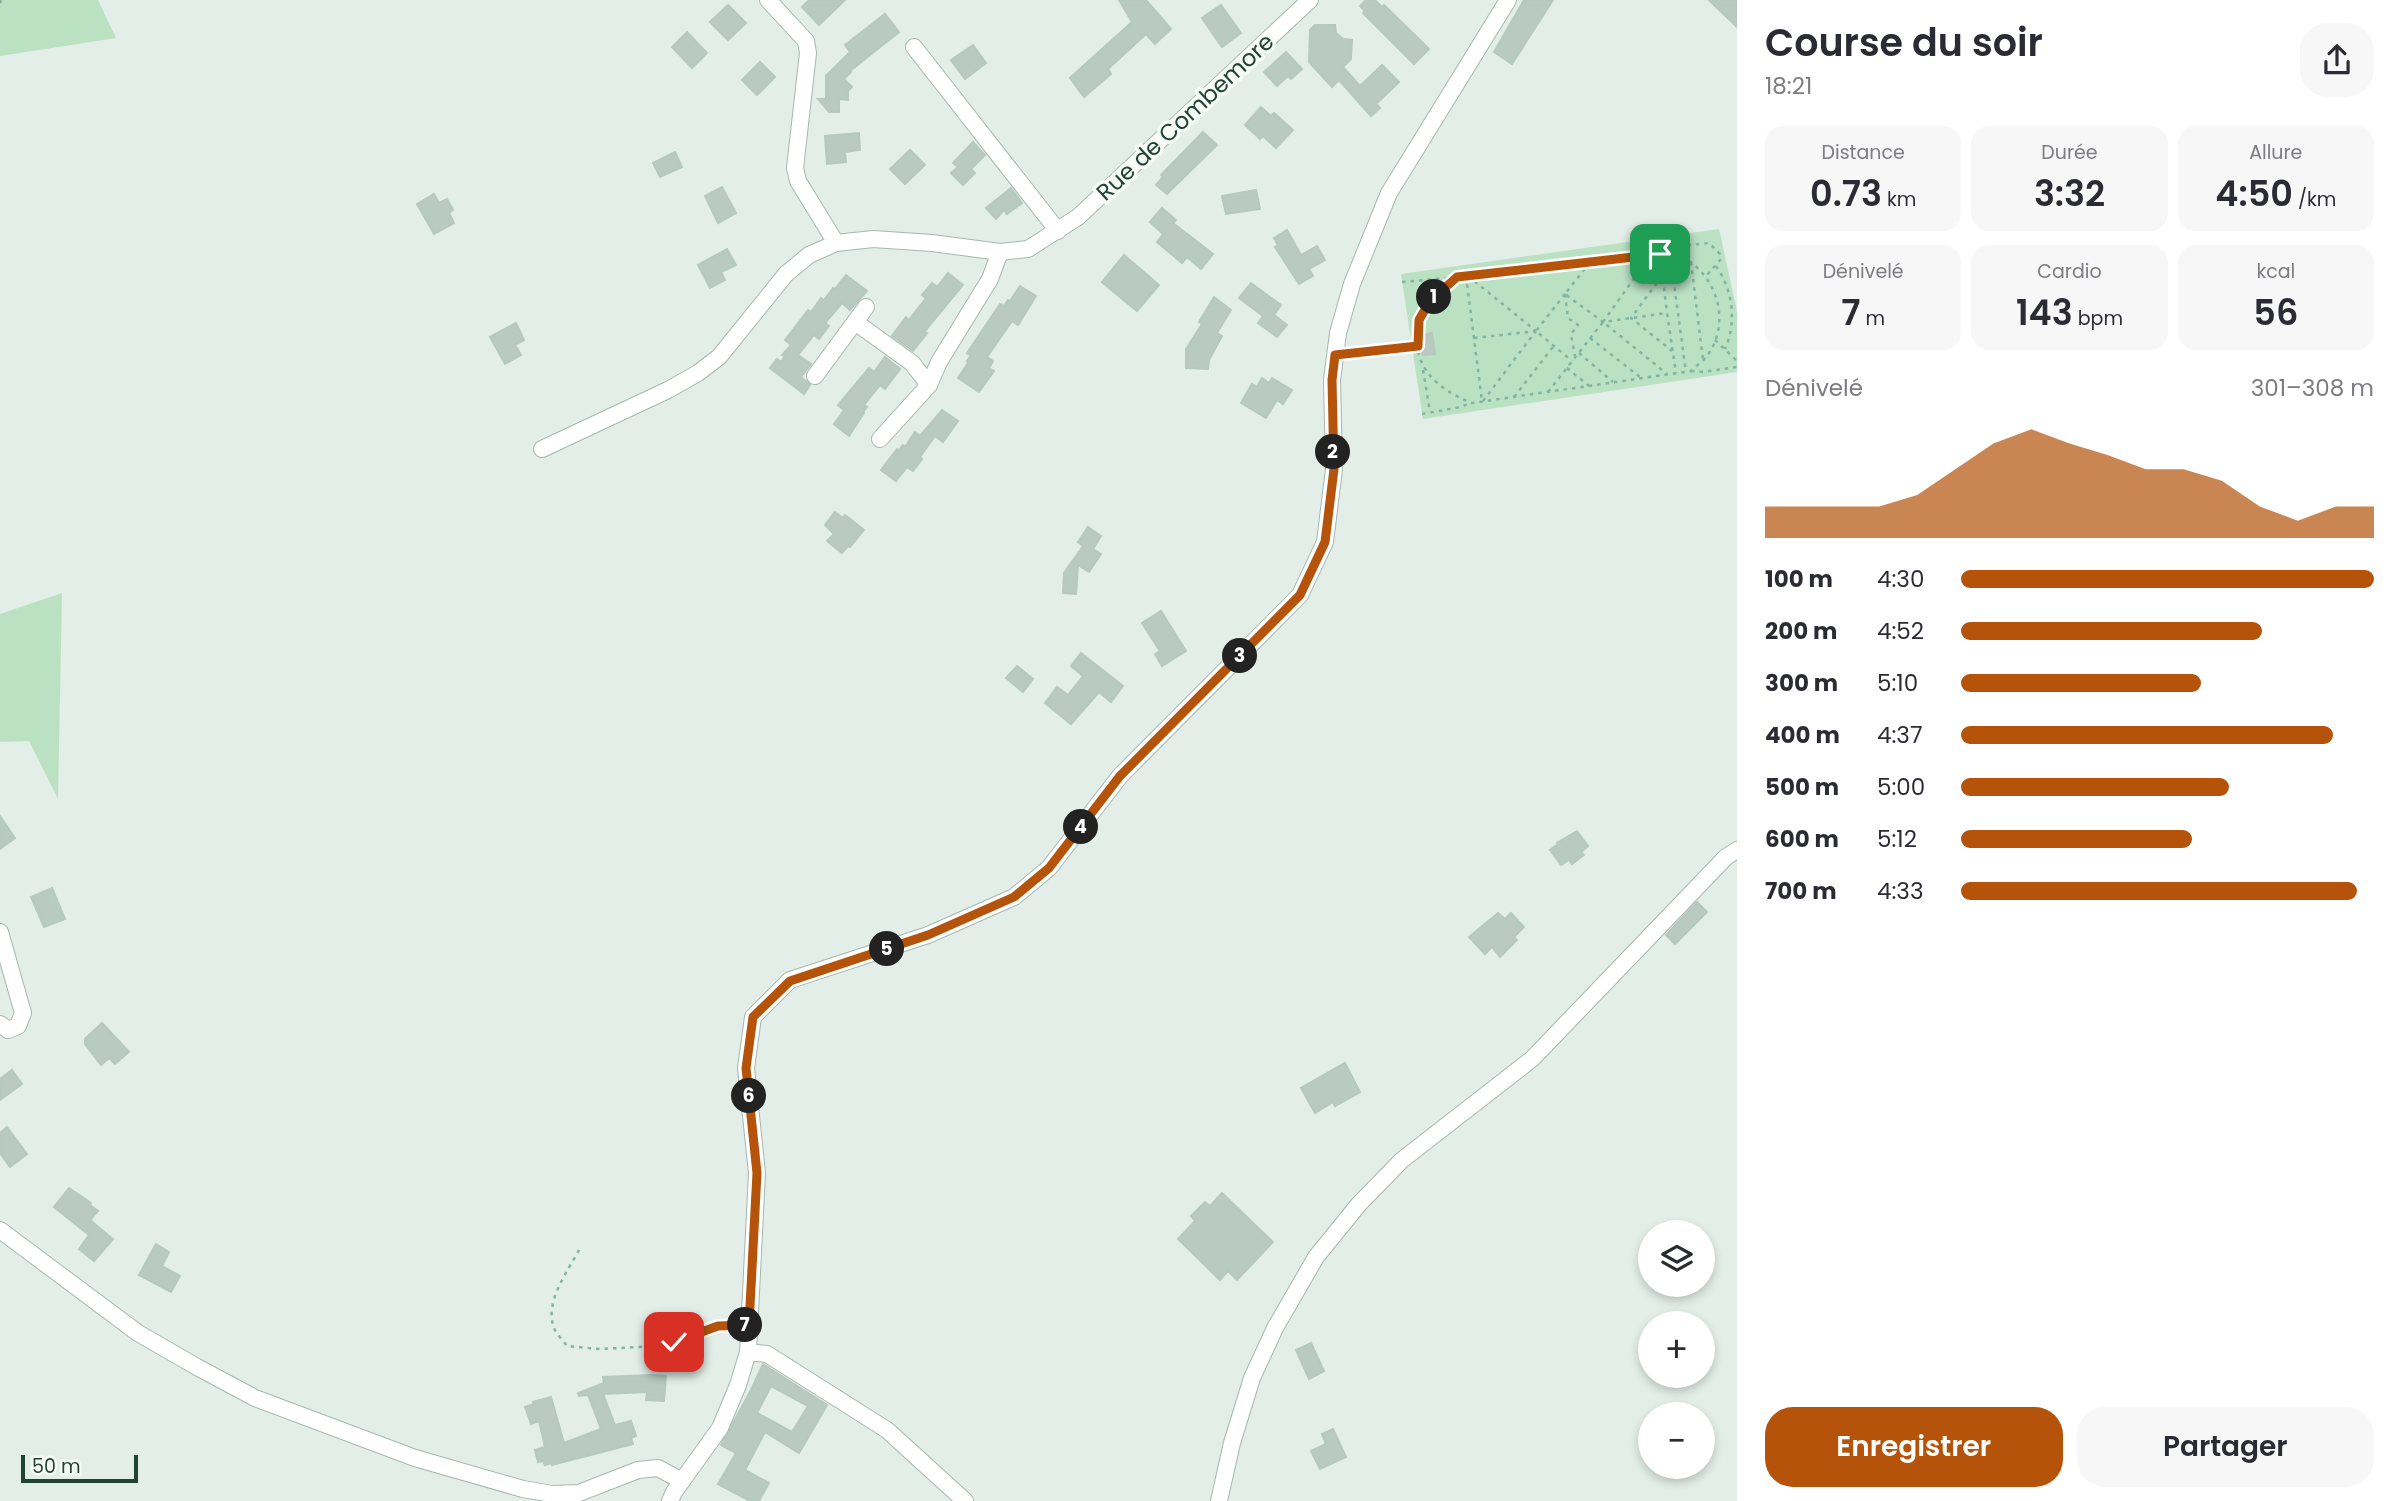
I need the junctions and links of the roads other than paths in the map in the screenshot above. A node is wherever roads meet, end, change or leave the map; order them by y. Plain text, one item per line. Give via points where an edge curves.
1 (768, 0) edge
2 (1310, 0) edge
3 (1508, 0) edge
4 (914, 47) dead end
5 (1058, 231) junction
6 (836, 243) junction
7 (1000, 251) junction
8 (866, 307) dead end
9 (855, 322) junction
10 (815, 376) dead end
11 (929, 385) junction
12 (880, 439) dead end
13 (542, 449) dead end
14 (1737, 850) edge
15 (0, 932) edge
16 (0, 1024) edge
17 (0, 1230) edge
18 (748, 1352) junction
19 (682, 1481) junction
20 (670, 1501) edge
21 (965, 1501) edge
22 (1219, 1501) edge

1 - 6 street via 806,41 795,168 798,181
2 - 5 street, Rue de Combemore
3 - 18 street via 1389,193 1352,284 1338,332 1332,380 1334,469 1325,542 1300,595 1120,776 1049,868 1014,897 928,935 790,981 753,1017 746,1068 757,1173
4 - 5 street
5 - 7 street, Rue de Combemore via 1028,249
6 - 7 street, Rue de Combemore via 873,239
6 - 13 street, Rue de Combemore via 809,255 786,274 719,357 698,373
7 - 11 street via 990,279
8 - 9 street
9 - 10 street
9 - 11 street via 912,363
11 - 12 street
14 - 22 street via 1532,1059 1411,1153 1359,1204 1317,1257 1275,1328 1252,1378
15 - 16 street via 23,1013 18,1026 8,1030
17 - 19 street via 138,1333 197,1367 255,1398 403,1453 552,1494 579,1493 638,1470 658,1468
18 - 19 street via 720,1428
18 - 21 street via 767,1354 887,1430
19 - 20 street

